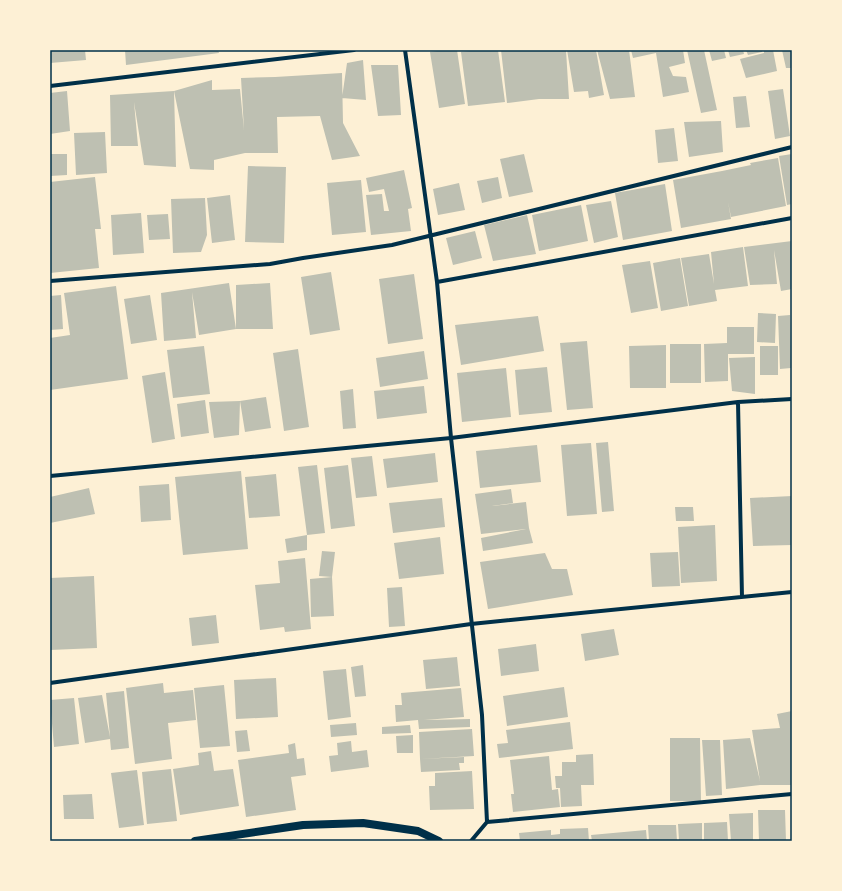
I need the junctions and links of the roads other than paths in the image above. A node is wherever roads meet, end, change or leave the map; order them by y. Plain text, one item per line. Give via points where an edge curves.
1 (354, 50) edge
2 (404, 50) edge
3 (50, 86) edge
4 (792, 147) edge
5 (792, 218) edge
6 (431, 236) junction
7 (50, 281) edge
8 (437, 282) junction
9 (792, 399) edge
10 (738, 402) junction
11 (451, 438) junction
12 (50, 476) edge
13 (792, 592) edge
14 (742, 597) junction
15 (471, 624) junction
16 (50, 683) edge
17 (792, 794) edge
18 (487, 822) junction
19 (195, 841) edge
20 (439, 841) edge
21 (471, 841) edge

1 - 3 street
2 - 6 street
4 - 6 street
5 - 8 street
6 - 7 street via 392,245 270,264
6 - 8 street
8 - 11 street
9 - 10 street
10 - 11 street
10 - 14 street
11 - 12 street
11 - 15 street
13 - 14 street
14 - 15 street
15 - 16 street
15 - 18 street via 482,715
17 - 18 street
18 - 21 street
19 - 20 main road via 303,825 363,822 418,831

